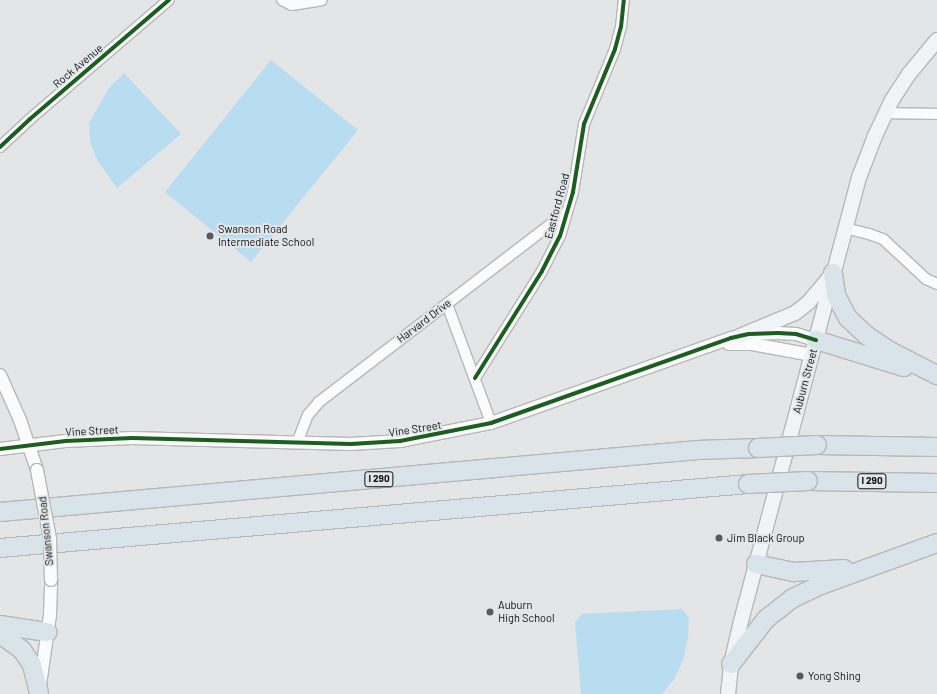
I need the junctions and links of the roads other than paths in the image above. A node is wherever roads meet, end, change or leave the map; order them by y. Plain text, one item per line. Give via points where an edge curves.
1 (169, 0) edge
2 (282, 0) edge
3 (322, 0) edge
4 (624, 0) edge
5 (937, 40) edge
6 (886, 113) junction
7 (937, 114) edge
8 (0, 147) edge
9 (567, 212) junction
10 (845, 228) junction
11 (833, 273) junction
12 (937, 284) edge
13 (447, 304) junction
14 (740, 336) junction
15 (814, 348) junction
16 (673, 357) junction
17 (0, 375) edge
18 (937, 376) edge
19 (475, 378) junction
20 (491, 423) junction
21 (297, 443) junction
22 (29, 445) junction
23 (937, 447) edge
24 (0, 449) edge
25 (937, 483) edge
26 (0, 512) edge
27 (937, 543) edge
28 (0, 548) edge
29 (886, 562) junction
30 (756, 564) junction
31 (0, 625) edge
32 (47, 632) junction
33 (0, 634) edge
34 (731, 664) junction
35 (39, 693) edge
36 (728, 694) edge

1 - 8 street, Rock Avenue
2 - 3 street via 292,5
4 - 9 street, Eastford Road via 615,49 584,124 573,192
5 - 6 main road, Auburn Street via 909,74
6 - 7 street
6 - 10 main road, Auburn Street via 862,169
9 - 13 street, Harvard Drive
9 - 19 street, Eastford Road via 548,262
10 - 11 main road, Auburn Street
10 - 12 street via 883,239 926,279
11 - 14 main road via 808,303 795,313
11 - 15 main road, Auburn Street
11 - 18 highway via 836,295 848,318 866,335 890,351
13 - 19 street
13 - 21 street, Harvard Drive via 315,406 308,415
14 - 15 street, Vine Street via 796,334
14 - 16 street, Vine Street
15 - 16 street, Vine Street via 777,348 740,343
15 - 18 highway
15 - 30 main road, Auburn Street
16 - 20 street, Vine Street
17 - 22 street, Swanson Road
19 - 20 street
20 - 21 street, Vine Street via 382,443
21 - 22 street, Vine Street via 132,438
22 - 24 street, Vine Street
22 - 32 street, Swanson Road, bridge via 37,470 50,539
23 - 26 highway, I 290, bridge via 817,445 682,452
25 - 28 highway, I 290, bridge via 808,481 748,484
27 - 29 highway
29 - 30 highway via 811,572 794,572
29 - 34 highway via 821,585 786,602 766,619
30 - 34 main road, Auburn Street
31 - 32 highway
32 - 35 street, Swanson Road
33 - 35 highway via 22,650 32,665
34 - 36 main road, Auburn Street

